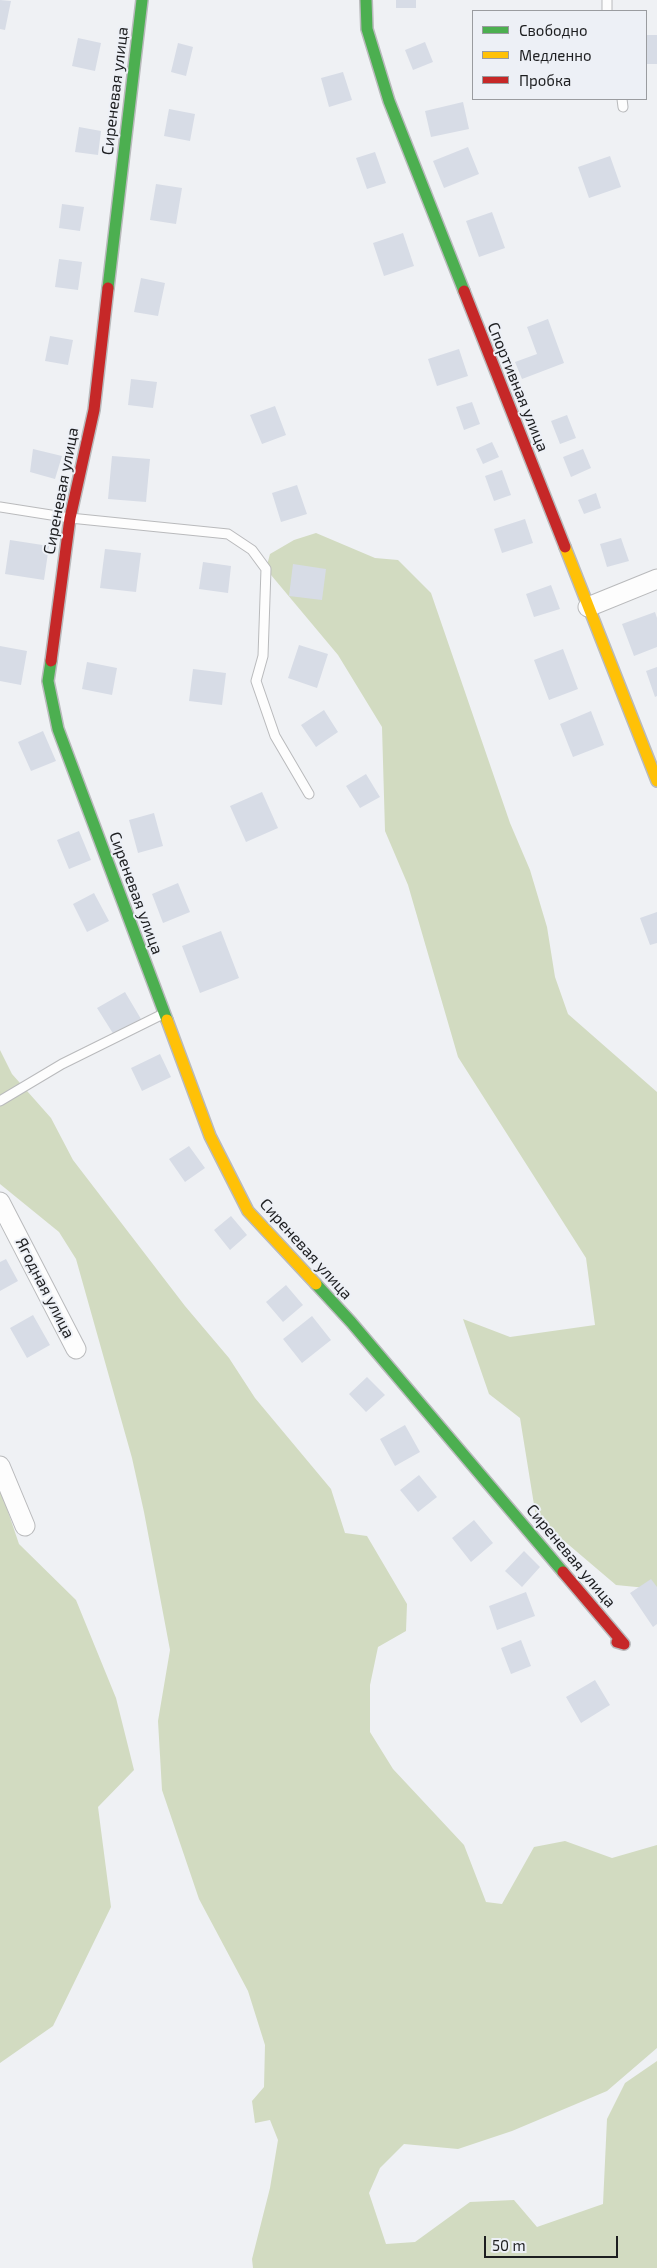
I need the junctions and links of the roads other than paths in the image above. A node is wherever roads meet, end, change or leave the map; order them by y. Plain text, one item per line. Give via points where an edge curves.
1 (142, 0) edge
2 (366, 0) edge
3 (0, 507) edge
4 (70, 518) junction
5 (657, 579) edge
6 (588, 607) junction
7 (657, 781) edge
8 (309, 794) dead end
9 (163, 1014) junction
10 (0, 1101) edge
11 (0, 1202) edge
12 (76, 1349) dead end
13 (0, 1466) edge
14 (25, 1526) dead end
15 (617, 1642) dead end

1 - 4 street, Сиреневая улица via 94,410
2 - 6 street, Спортивная улица via 367,29 389,100
3 - 4 lane
4 - 8 lane via 228,534 252,550 266,569 263,656 256,681 275,736
4 - 9 street, Сиреневая улица via 48,681 58,729
5 - 6 street
6 - 7 street, Спортивная улица
9 - 10 lane via 62,1064
9 - 15 street, Сиреневая улица via 210,1136 248,1211 351,1322 624,1644
11 - 12 street, Ягодная улица
13 - 14 street

